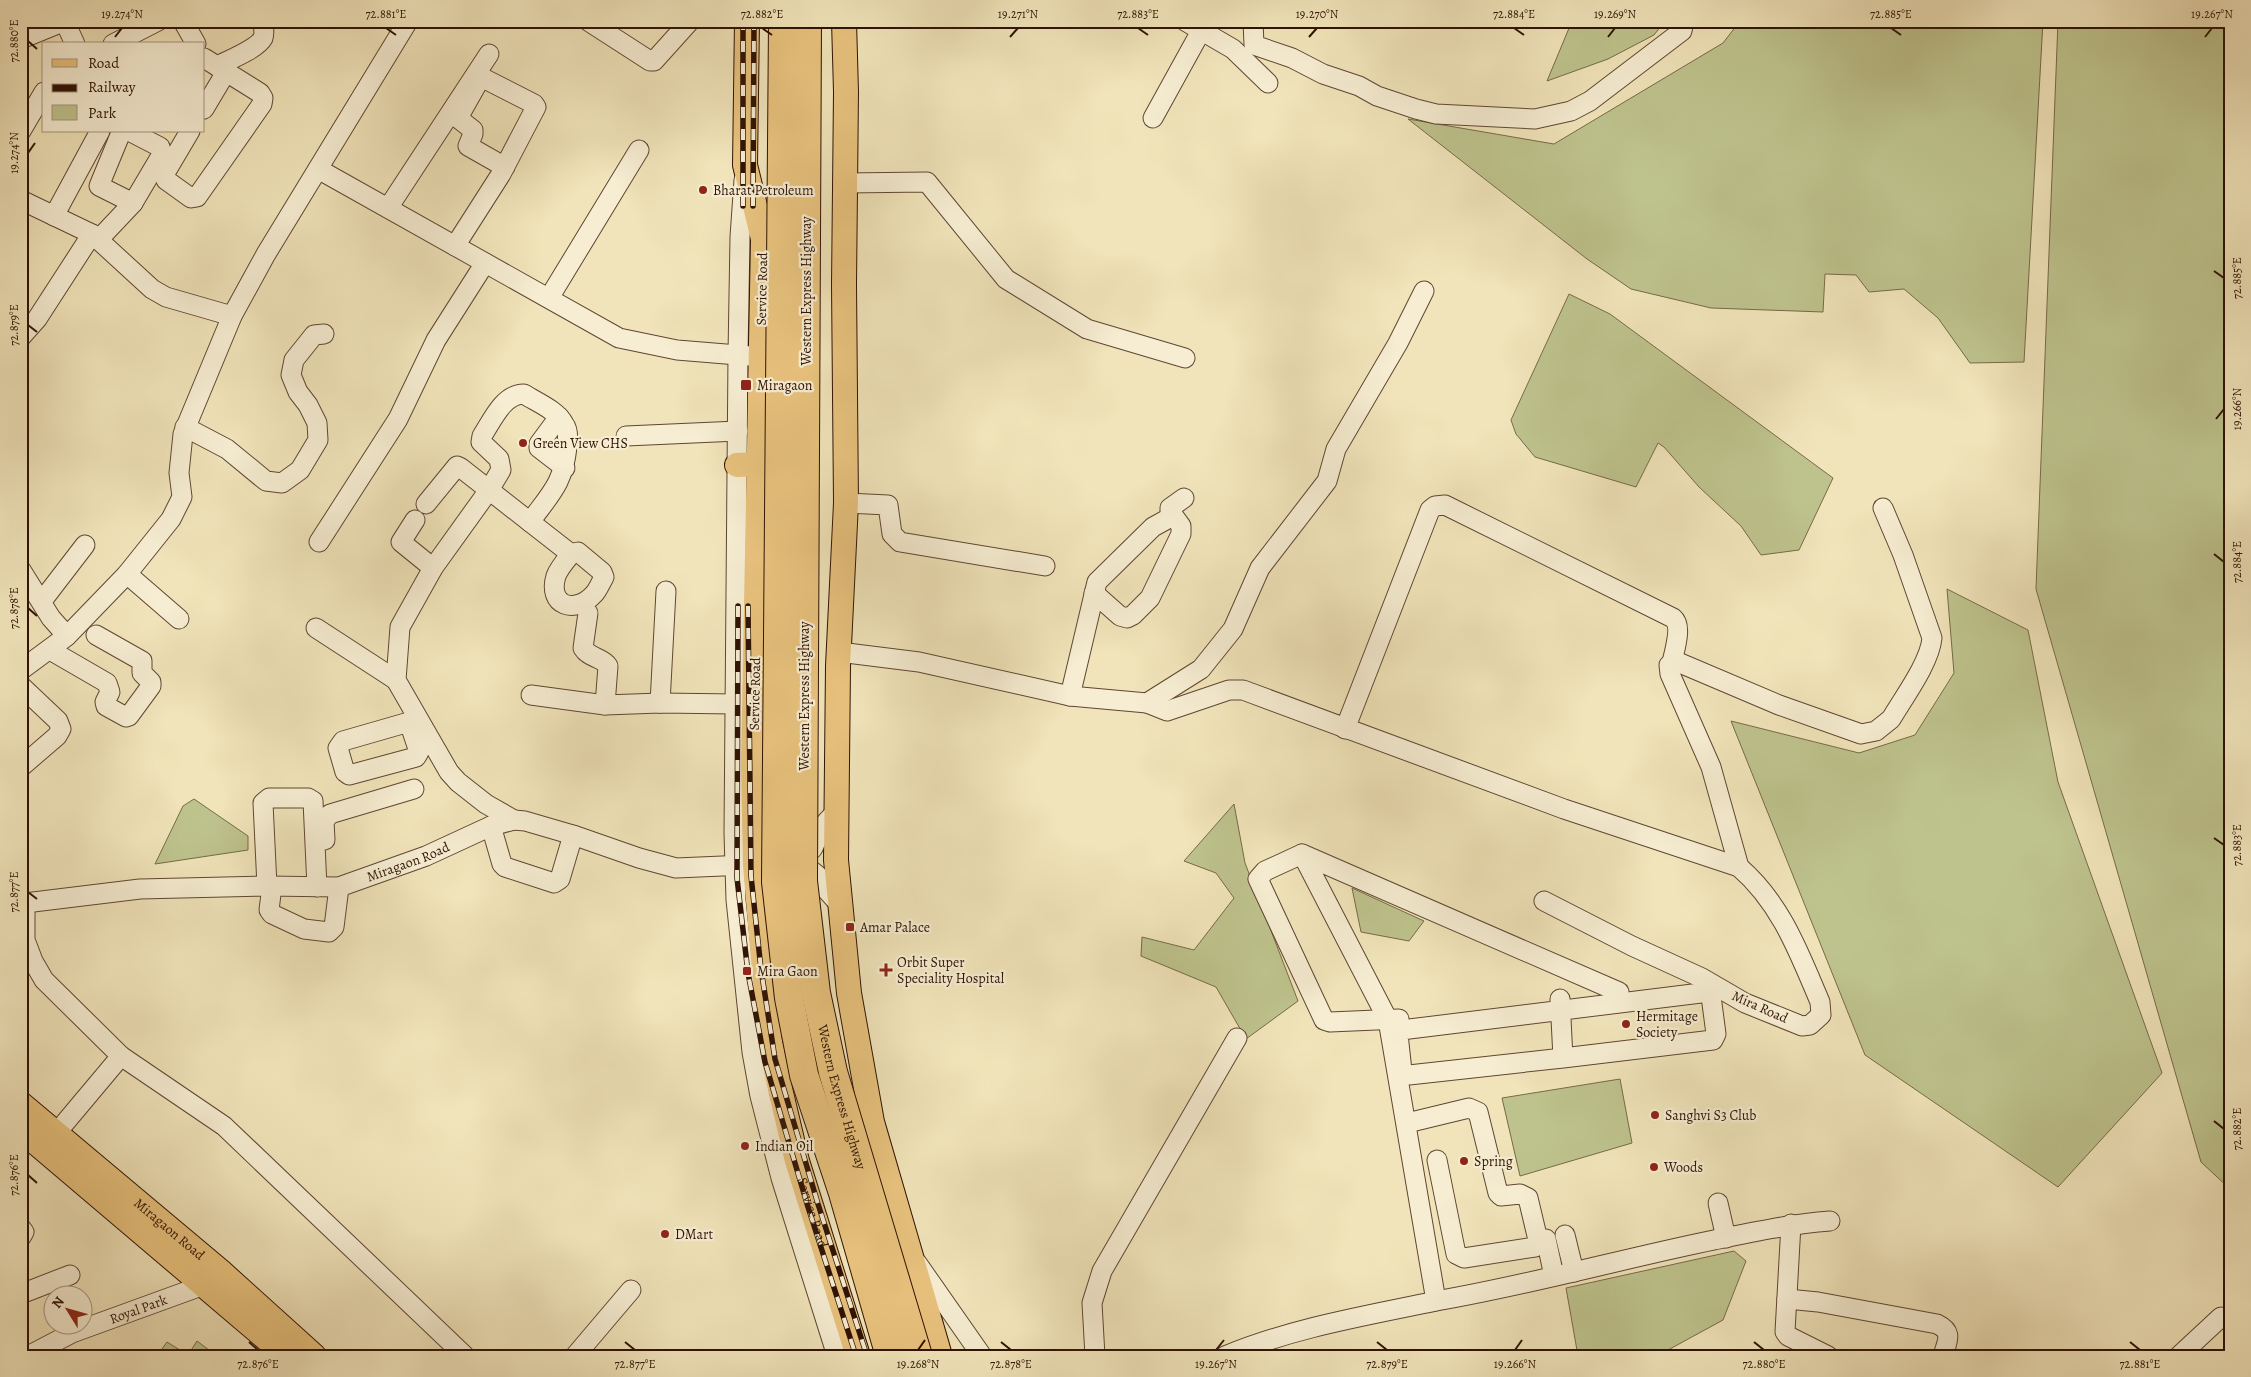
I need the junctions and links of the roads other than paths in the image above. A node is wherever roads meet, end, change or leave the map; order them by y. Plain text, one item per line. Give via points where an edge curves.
1 (65, 21) edge
2 (158, 21) edge
3 (183, 21) edge
4 (263, 21) edge
5 (408, 21) edge
6 (588, 21) edge
7 (690, 21) edge
8 (747, 21) edge
9 (783, 21) edge
10 (807, 21) edge
11 (844, 21) edge
12 (1254, 21) edge
13 (1684, 21) edge
14 (1193, 26) edge
15 (34, 39) edge
16 (75, 42) edge
17 (117, 42) edge
18 (195, 42) edge
19 (489, 54) dead end
20 (211, 63) edge
21 (1268, 83) dead end
22 (42, 95) edge
23 (205, 102) edge
24 (1153, 118) dead end
25 (21, 131) edge
26 (99, 132) edge
27 (125, 132) edge
28 (129, 132) edge
29 (189, 132) edge
30 (639, 150) dead end
31 (745, 165) junction
32 (505, 167) junction
33 (318, 169) junction
34 (846, 183) junction
35 (21, 200) edge
36 (133, 204) junction
37 (388, 208) junction
38 (54, 216) junction
39 (96, 236) junction
40 (455, 246) junction
41 (486, 263) junction
42 (1424, 291) dead end
43 (549, 298) junction
44 (232, 316) junction
45 (324, 334) dead end
46 (21, 337) edge
47 (738, 355) junction
48 (761, 356) junction
49 (1185, 358) dead end
50 (559, 417) junction
51 (185, 428) junction
52 (738, 431) junction
53 (626, 436) dead end
54 (748, 465) junction
55 (565, 468) junction
56 (489, 490) junction
57 (1184, 498) dead end
58 (846, 503) junction
59 (426, 504) dead end
60 (1883, 508) dead end
61 (1173, 516) junction
62 (415, 520) dead end
63 (530, 522) junction
64 (319, 542) dead end
65 (85, 545) dead end
66 (571, 554) dead end
67 (1044, 566) dead end
68 (433, 568) junction
69 (21, 570) edge
70 (128, 574) junction
71 (666, 591) dead end
72 (1094, 593) junction
73 (42, 601) junction
74 (588, 613) dead end
75 (179, 619) dead end
76 (316, 628) dead end
77 (96, 635) dead end
78 (66, 636) junction
79 (50, 650) junction
80 (839, 652) junction
81 (1672, 663) junction
82 (21, 670) edge
83 (396, 680) junction
84 (21, 686) edge
85 (531, 695) dead end
86 (1070, 696) junction
87 (660, 702) junction
88 (1147, 703) junction
89 (736, 704) junction
90 (605, 705) junction
91 (1344, 729) junction
92 (744, 763) junction
93 (21, 767) edge
94 (414, 789) dead end
95 (836, 812) junction
96 (514, 820) junction
97 (491, 826) junction
98 (573, 835) junction
99 (1302, 854) junction
100 (785, 862) junction
101 (745, 866) junction
102 (1739, 867) junction
103 (269, 886) junction
104 (328, 887) junction
105 (23, 901) edge
106 (1544, 901) dead end
107 (840, 905) junction
108 (1702, 978) junction
109 (1619, 992) junction
110 (1560, 1005) junction
111 (1388, 1020) junction
112 (1237, 1038) dead end
113 (121, 1056) junction
114 (1563, 1058) junction
115 (21, 1104) edge
116 (1406, 1123) junction
117 (21, 1130) edge
118 (49, 1141) junction
119 (1437, 1160) dead end
120 (799, 1202) junction
121 (1718, 1203) dead end
122 (1830, 1221) dead end
123 (1791, 1224) junction
124 (21, 1228) edge
125 (1565, 1235) dead end
126 (21, 1236) edge
127 (1726, 1238) junction
128 (1546, 1239) dead end
129 (910, 1253) junction
130 (1574, 1272) junction
131 (70, 1275) dead end
132 (1554, 1276) junction
133 (212, 1278) junction
134 (632, 1290) dead end
135 (21, 1294) edge
136 (1787, 1299) junction
137 (1436, 1301) junction
138 (2221, 1317) dead end
139 (28, 1356) edge
140 (287, 1356) edge
141 (314, 1356) edge
142 (465, 1356) edge
143 (575, 1356) edge
144 (837, 1356) edge
145 (858, 1356) edge
146 (890, 1356) edge
147 (918, 1356) edge
148 (940, 1356) edge
149 (982, 1356) edge
150 (1095, 1356) edge
151 (1225, 1356) edge
152 (1828, 1356) edge
153 (1943, 1356) edge
154 (2179, 1356) edge

1 - 15 street
1 - 16 street
2 - 17 street
3 - 18 street
4 - 20 street via 264,36 255,45
5 - 33 street
6 - 7 street via 650,61 654,61
8 - 31 main road, Service Road
9 - 146 highway, Western Express Highway, bridge via 776,882 789,998 804,1075 843,1193
10 - 147 highway, Western Express Highway, bridge via 803,881 816,993 833,1072
11 - 34 main road
12 - 13 street via 1254,45 1292,58 1377,96 1436,114 1535,118 1571,111 1590,101 1682,31
14 - 21 street via 1233,49
14 - 24 street
19 - 37 street
20 - 23 street
20 - 29 street via 263,98 262,104 197,196 191,198 166,180 164,175
22 - 25 street
26 - 38 street
27 - 36 street via 120,135 99,184
28 - 36 street via 162,149
30 - 43 street
31 - 47 street
31 - 48 main road, Service Road via 764,238
32 - 32 street via 536,107 481,77 459,119 473,130 468,146
32 - 40 street
33 - 37 street
33 - 44 street
34 - 49 street via 927,182 1006,279 1087,329
34 - 58 main road
35 - 38 street
36 - 39 street
37 - 40 street
38 - 39 street
39 - 44 street via 166,297
39 - 46 street via 38,319
40 - 41 street
41 - 43 street
41 - 64 street via 436,340 398,420
42 - 88 street via 1398,343 1336,449 1327,481 1260,568 1233,629 1201,669
43 - 47 street via 619,338 678,350
44 - 51 street
45 - 51 street via 314,335 301,349 291,374 317,423 318,440 300,470 282,483 266,481 227,449
47 - 48 street
47 - 52 street
48 - 54 main road, Service Road
50 - 55 street via 566,425
50 - 55 street via 539,448
50 - 56 street via 524,394 510,396 482,436 481,442 499,459 502,470
51 - 70 street via 179,456 182,497 172,519
52 - 53 street
52 - 54 street
54 - 89 street
54 - 92 main road, Service Road
55 - 63 street via 559,482
56 - 59 street via 457,466
56 - 63 street
56 - 68 street
57 - 61 street via 1170,508
58 - 67 street via 888,505 892,534 900,542
58 - 80 main road
60 - 81 street via 1932,638 1926,661 1885,725 1861,734 1778,705 1680,663
61 - 72 street via 1153,527 1097,582
61 - 72 street via 1181,526 1181,534 1145,605 1127,618 1120,616
62 - 68 street via 401,542
63 - 66 street
65 - 73 street
68 - 83 street via 400,627
69 - 73 street
70 - 75 street
70 - 78 street
71 - 87 street
72 - 86 street
73 - 78 street
74 - 90 street via 583,648 608,666
76 - 83 street
77 - 79 street via 142,661 142,673 151,682 129,716 106,706 110,692 107,683
78 - 79 street
79 - 82 street
80 - 86 street via 919,662
80 - 95 main road
81 - 91 street via 1678,627 1676,620 1445,505 1439,505 1430,510
81 - 102 street via 1670,674 1711,767
83 - 96 street via 414,721 458,782
84 - 93 street via 58,721 61,729
85 - 90 street
86 - 88 street
87 - 89 street
87 - 90 street
88 - 91 street via 1164,711 1235,689 1243,690
89 - 92 street
91 - 102 street via 1564,809
92 - 101 main road, Service Road
94 - 104 street via 326,817
95 - 100 street via 824,824 809,853
95 - 107 main road
96 - 97 street, Miragaon Road
96 - 98 street, Miragaon Road
97 - 98 street via 504,867 554,883 560,879
97 - 104 street, Miragaon Road via 426,856
98 - 101 street, Miragaon Road via 676,868
99 - 109 street
99 - 111 street
99 - 111 street via 1265,871 1258,879 1324,1020
100 - 101 street, Miragaon Road
100 - 107 street via 798,869 812,871
101 - 120 main road, Service Road via 770,1040 797,1161
102 - 108 street, Mira Road via 1754,880 1787,926 1820,1002 1821,1015 1810,1025 1802,1026 1745,1002
103 - 104 street, Miragaon Road
103 - 104 street via 269,910 272,914 304,929 329,932 334,927
103 - 104 street via 263,803 269,798 308,798 313,801
103 - 105 street, Miragaon Road via 140,889
105 - 113 street via 25,940 44,980
106 - 108 street, Mira Road
107 - 129 main road via 849,993 872,1122
108 - 109 street via 1683,986
109 - 110 street
110 - 111 street
110 - 114 street
110 - 114 street via 1708,993 1716,1034 1708,1042
110 - 114 street via 1401,1030 1398,1034 1402,1071 1409,1075
111 - 116 street
112 - 150 street via 1102,1271 1092,1303
113 - 118 street
113 - 142 street via 224,1126
115 - 118 main road, Miragaon Road
116 - 119 street via 1470,1108 1478,1112 1498,1193 1506,1197 1520,1194 1528,1198 1538,1240 1535,1247 1464,1258 1456,1254
116 - 137 street
117 - 118 main road, Miragaon Road
118 - 133 main road, Miragaon Road
120 - 144 street
120 - 145 main road, Service Road
121 - 127 street
122 - 123 street
123 - 127 street
123 - 136 street
124 - 126 street via 24,1232
125 - 130 street
127 - 130 street
128 - 132 street
129 - 148 main road
129 - 149 street
130 - 132 street
131 - 135 street
132 - 137 street
133 - 139 street, Royal Park via 72,1333
133 - 140 main road, Miragaon Road
133 - 141 main road, Miragaon Road
134 - 143 street
136 - 152 street via 1785,1332
136 - 153 street via 1937,1324 1945,1328 1948,1335
137 - 151 street via 1308,1328
138 - 154 street

